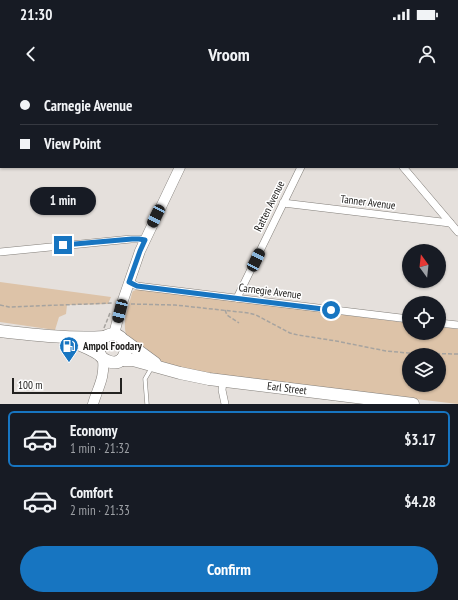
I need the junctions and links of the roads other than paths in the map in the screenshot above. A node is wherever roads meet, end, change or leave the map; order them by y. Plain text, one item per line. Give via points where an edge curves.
1 (180, 168) edge
2 (300, 168) edge
3 (404, 168) edge
4 (283, 203) junction
5 (450, 223) junction
6 (458, 232) edge
7 (145, 240) junction
8 (0, 252) edge
9 (129, 282) junction
10 (237, 298) junction
11 (402, 318) edge
12 (446, 324) edge
13 (458, 326) edge
14 (0, 331) edge
15 (109, 335) junction
16 (55, 337) junction
17 (125, 341) junction
18 (101, 357) junction
19 (119, 361) junction
20 (157, 366) junction
21 (226, 381) junction
22 (346, 399) edge
23 (93, 404) edge
24 (98, 404) edge
25 (148, 404) edge
26 (226, 404) edge
27 (413, 404) edge

1 - 7 street
2 - 4 street, Ratten Avenue
3 - 5 street
4 - 5 street, Tanner Avenue
4 - 10 street, Ratten Avenue
5 - 6 street
7 - 8 street via 132,239
7 - 9 street
9 - 10 street, Carnegie Avenue via 137,286
9 - 15 street
10 - 11 street, Carnegie Avenue
12 - 13 street
14 - 16 main road
15 - 16 main road via 84,338
15 - 17 main road via 121,337
15 - 18 main road via 98,345
16 - 18 main road via 82,345
17 - 19 main road via 124,356
17 - 20 main road, Earl Street
18 - 19 main road via 108,362
18 - 23 street via 104,368
19 - 20 main road, Earl Street via 133,360
19 - 24 street via 104,384
20 - 21 main road, Earl Street
20 - 25 lane via 145,379
21 - 22 main road, Earl Street
21 - 26 street via 222,390
22 - 27 main road, Earl Street

